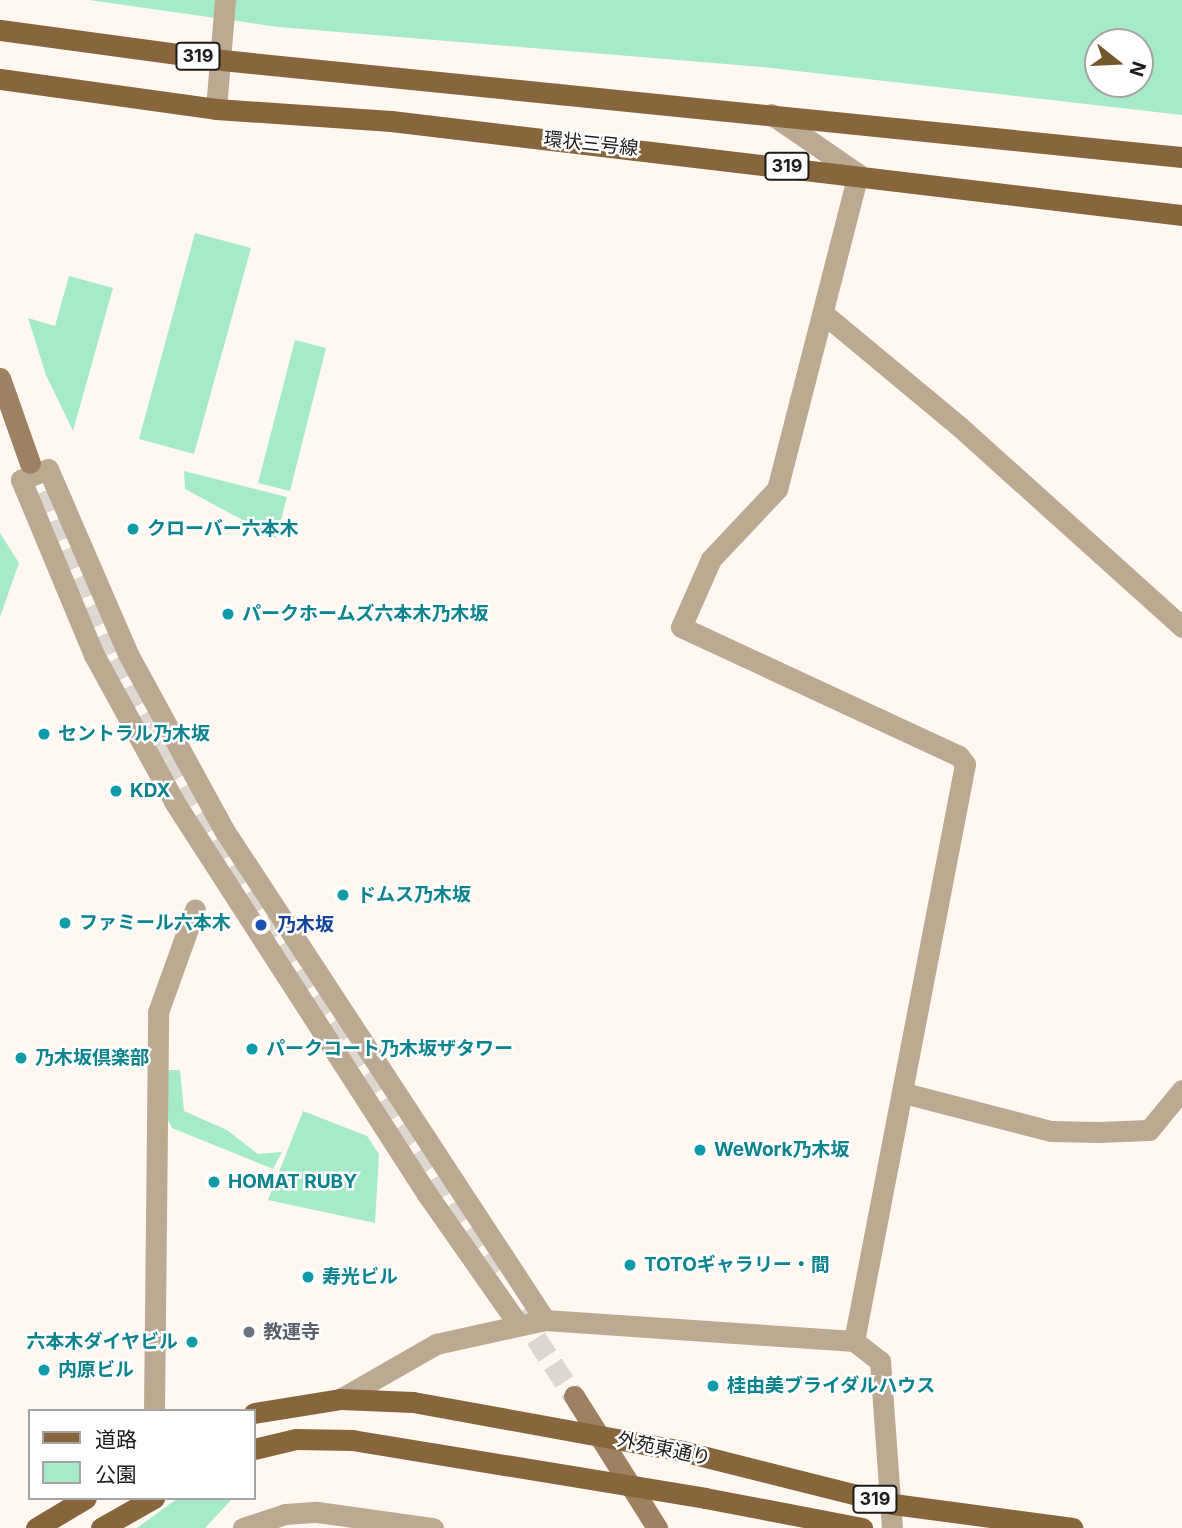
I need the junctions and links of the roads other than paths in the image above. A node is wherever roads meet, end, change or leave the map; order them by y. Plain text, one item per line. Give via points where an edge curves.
1 (225, 0) edge
2 (0, 30) edge
3 (222, 60) junction
4 (0, 79) edge
5 (216, 109) junction
6 (771, 114) junction
7 (1182, 157) edge
8 (858, 174) junction
9 (1182, 215) edge
10 (824, 314) junction
11 (0, 378) edge
12 (30, 463) tunnel mouth
13 (1182, 627) edge
14 (195, 909) dead end
15 (1182, 1090) edge
16 (904, 1093) junction
17 (545, 1320) junction
18 (518, 1324) junction
19 (854, 1340) junction
20 (574, 1396) tunnel mouth
21 (340, 1399) junction
22 (154, 1409) edge
23 (256, 1413) edge
24 (256, 1449) edge
25 (83, 1500) edge
26 (150, 1500) edge
27 (892, 1504) junction
28 (37, 1528) edge
29 (101, 1528) edge
30 (243, 1528) edge
31 (433, 1528) edge
32 (657, 1528) edge
33 (862, 1528) edge
34 (892, 1528) edge
35 (1072, 1528) edge

1 - 3 street
2 - 3 main road, 319
3 - 5 street
3 - 6 main road, 319
4 - 5 main road, 環状三号線 / 319
5 - 8 main road, 環状三号線 / 319 via 391,121
6 - 7 main road, 319
6 - 8 street
8 - 9 main road, 環状三号線 / 319
8 - 10 street
10 - 13 street via 960,427
10 - 16 street via 777,489 711,559 681,627 959,756 965,764
11 - 12 main road
14 - 22 street via 158,1012
15 - 16 street via 1149,1130 1098,1132 1051,1132
16 - 19 street
17 - 18 street
17 - 18 street via 224,830 133,664 48,469 21,480 94,656 174,801 427,1194
17 - 19 street
18 - 21 street via 436,1344
19 - 27 street via 880,1361
20 - 32 main road
21 - 23 main road, 外苑東通り / 319
21 - 27 main road, 外苑東通り / 319, bridge via 413,1402 682,1451
24 - 33 main road, 外苑東通り / 319, bridge via 296,1439 352,1440
25 - 28 main road
26 - 29 main road
27 - 34 street
27 - 35 main road, 外苑東通り / 319
30 - 31 street via 285,1514 317,1512

